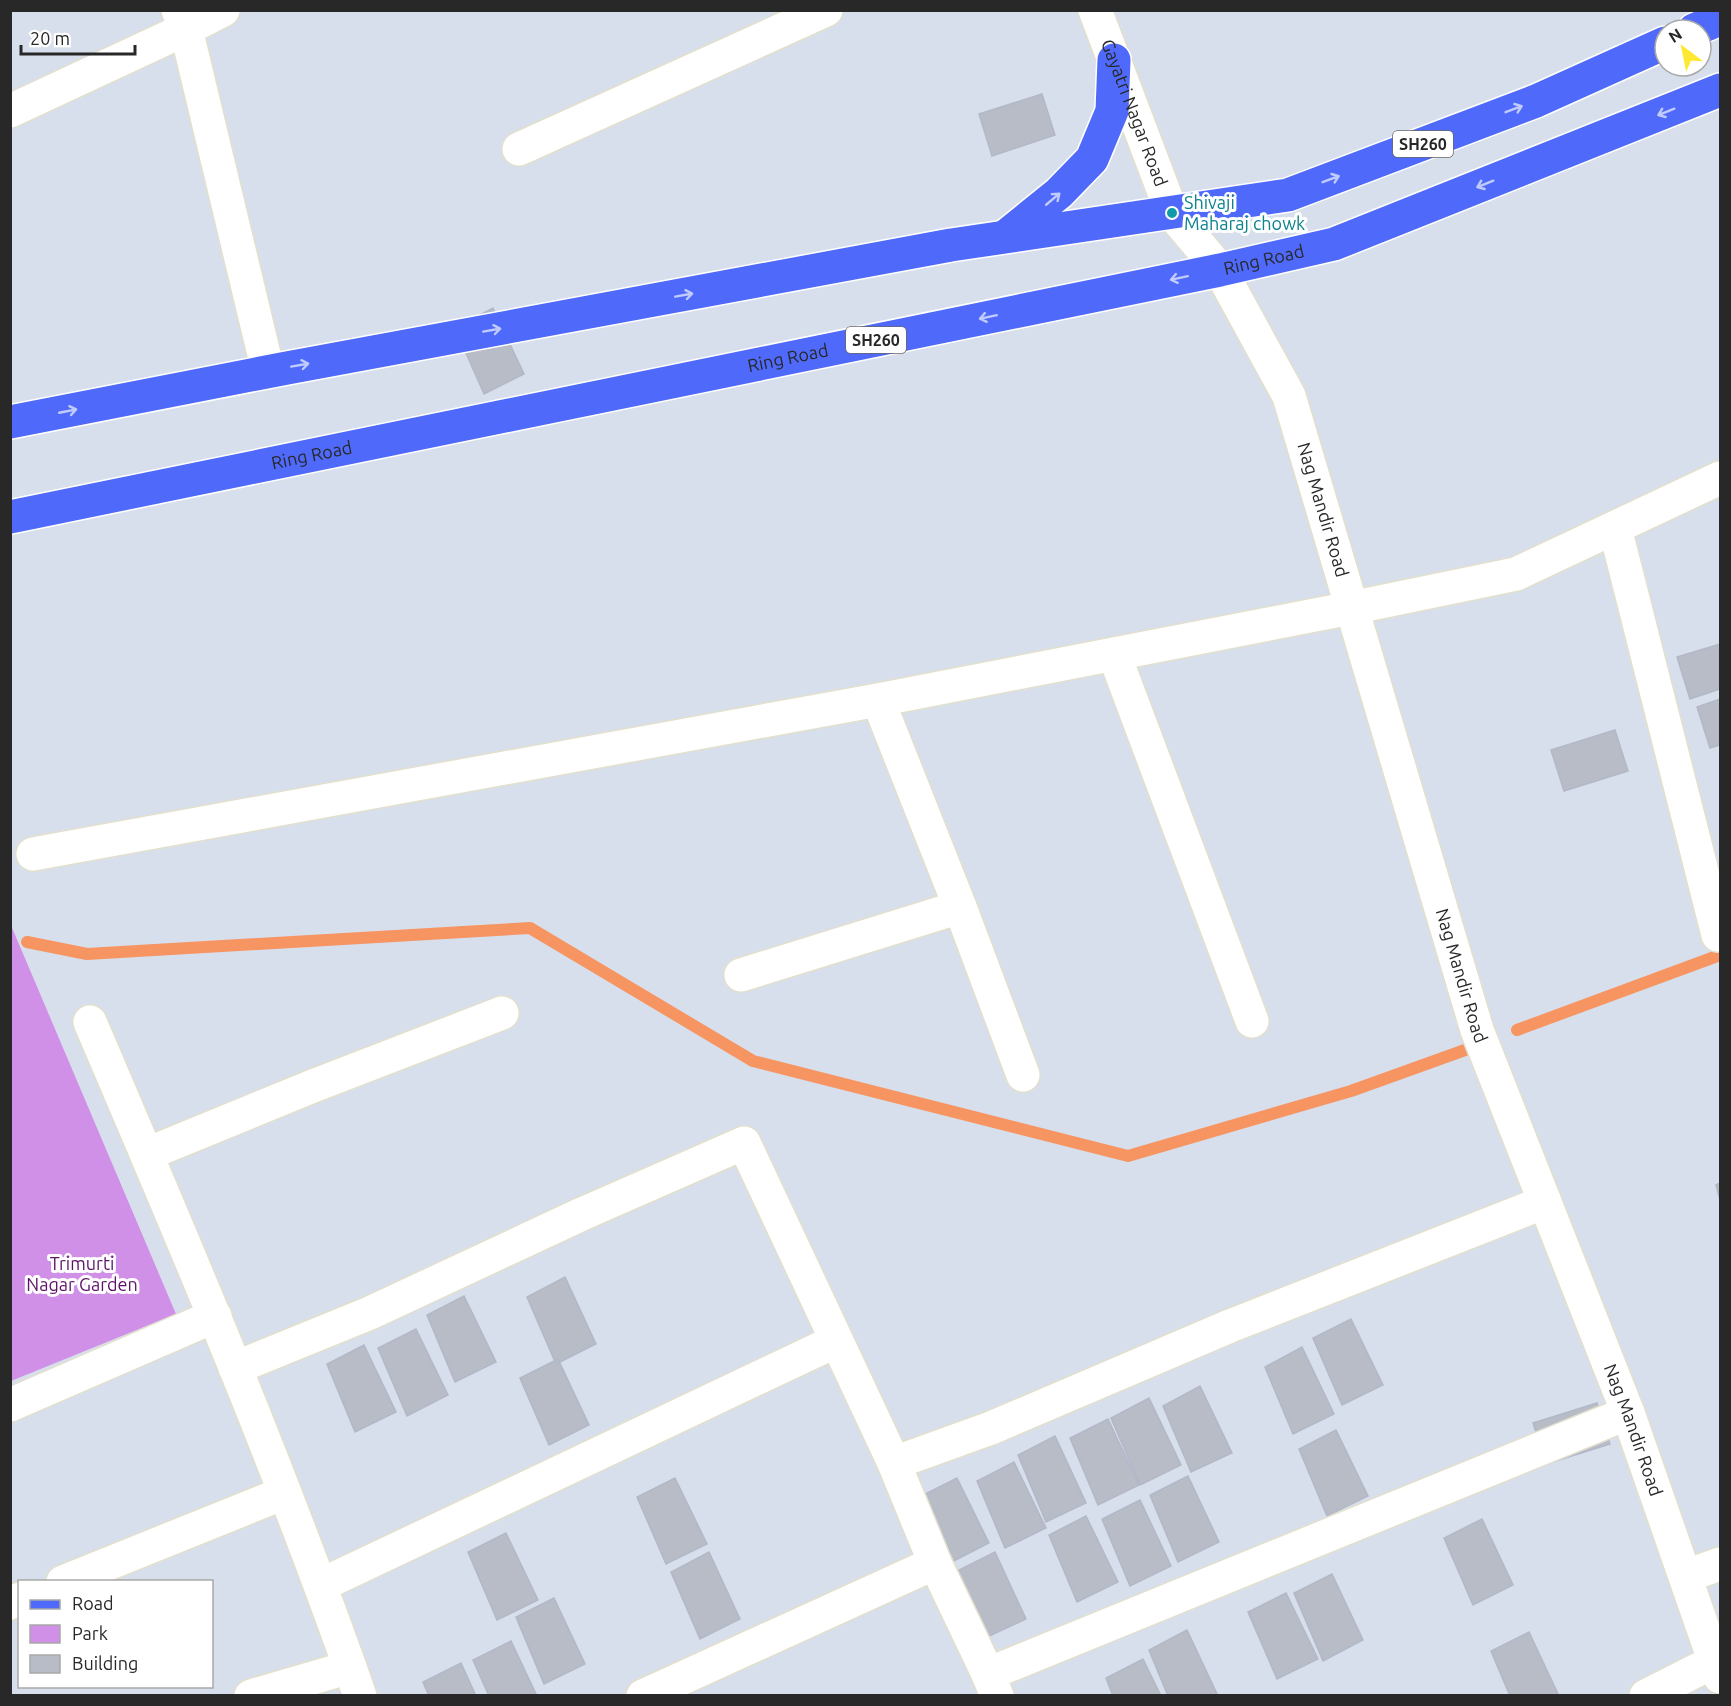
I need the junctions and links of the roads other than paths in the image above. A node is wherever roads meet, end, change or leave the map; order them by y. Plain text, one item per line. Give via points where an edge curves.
1 (223, 10) edge
2 (826, 10) edge
3 (1095, 10) edge
4 (182, 20) edge
5 (1653, 48) edge
6 (1114, 60) junction
7 (1720, 90) edge
8 (10, 111) edge
9 (519, 149) dead end
10 (1172, 213) junction
11 (1007, 236) junction
12 (1220, 270) junction
13 (268, 372) junction
14 (10, 422) edge
15 (1720, 478) edge
16 (10, 517) edge
17 (1615, 528) junction
18 (1351, 608) junction
19 (1114, 654) junction
20 (878, 700) junction
21 (33, 854) dead end
22 (960, 907) junction
23 (1718, 935) dead end
24 (741, 975) dead end
25 (502, 1013) dead end
26 (1252, 1021) dead end
27 (90, 1022) dead end
28 (1023, 1075) dead end
29 (147, 1154) junction
30 (1545, 1202) junction
31 (214, 1316) junction
32 (836, 1341) junction
33 (235, 1368) junction
34 (10, 1405) edge
35 (1628, 1413) junction
36 (894, 1463) junction
37 (284, 1493) junction
38 (935, 1563) junction
39 (1720, 1564) edge
40 (1686, 1576) junction
41 (66, 1580) edge
42 (321, 1585) junction
43 (1718, 1669) edge
44 (355, 1681) edge
45 (992, 1684) edge
46 (250, 1695) edge
47 (643, 1695) edge
48 (1646, 1695) edge

1 - 4 street
2 - 9 street
3 - 6 street, Gayatri Nagar Road
4 - 8 street
4 - 13 street
10 -> 5 main road, SH260 via 1288,195 1536,101
6 - 10 street, Gayatri Nagar Road
11 -> 6 main road via 1059,193 1092,159 1112,111
7 -> 12 main road, Ring Road / SH260 via 1334,244
10 - 11 main road, SH260
10 - 12 street, Gayatri Nagar Road
13 -> 11 main road, SH260
12 -> 16 main road, Ring Road / SH260
12 - 18 street, Nag Mandir Road via 1289,396
14 -> 13 main road, SH260
15 - 17 street
17 - 18 street via 1516,574
17 - 23 street
18 - 19 street
18 - 30 street, Nag Mandir Road via 1477,1030
19 - 20 street
19 - 26 street
20 - 21 street
20 - 22 street
22 - 24 street
22 - 28 street
25 - 29 street
27 - 29 street
29 - 31 street
30 - 35 street, Nag Mandir Road
30 - 36 street via 1230,1326 991,1428
31 - 33 street
31 - 34 street
32 - 33 street via 744,1143 370,1313
32 - 36 street
32 - 42 street
33 - 37 street
35 - 40 street, Nag Mandir Road
35 - 45 street
36 - 38 street
37 - 41 street
37 - 42 street
38 - 45 street
38 - 47 street
39 - 40 street
40 - 43 street, Nag Mandir Road
42 - 44 street
43 - 48 street
44 - 46 street

